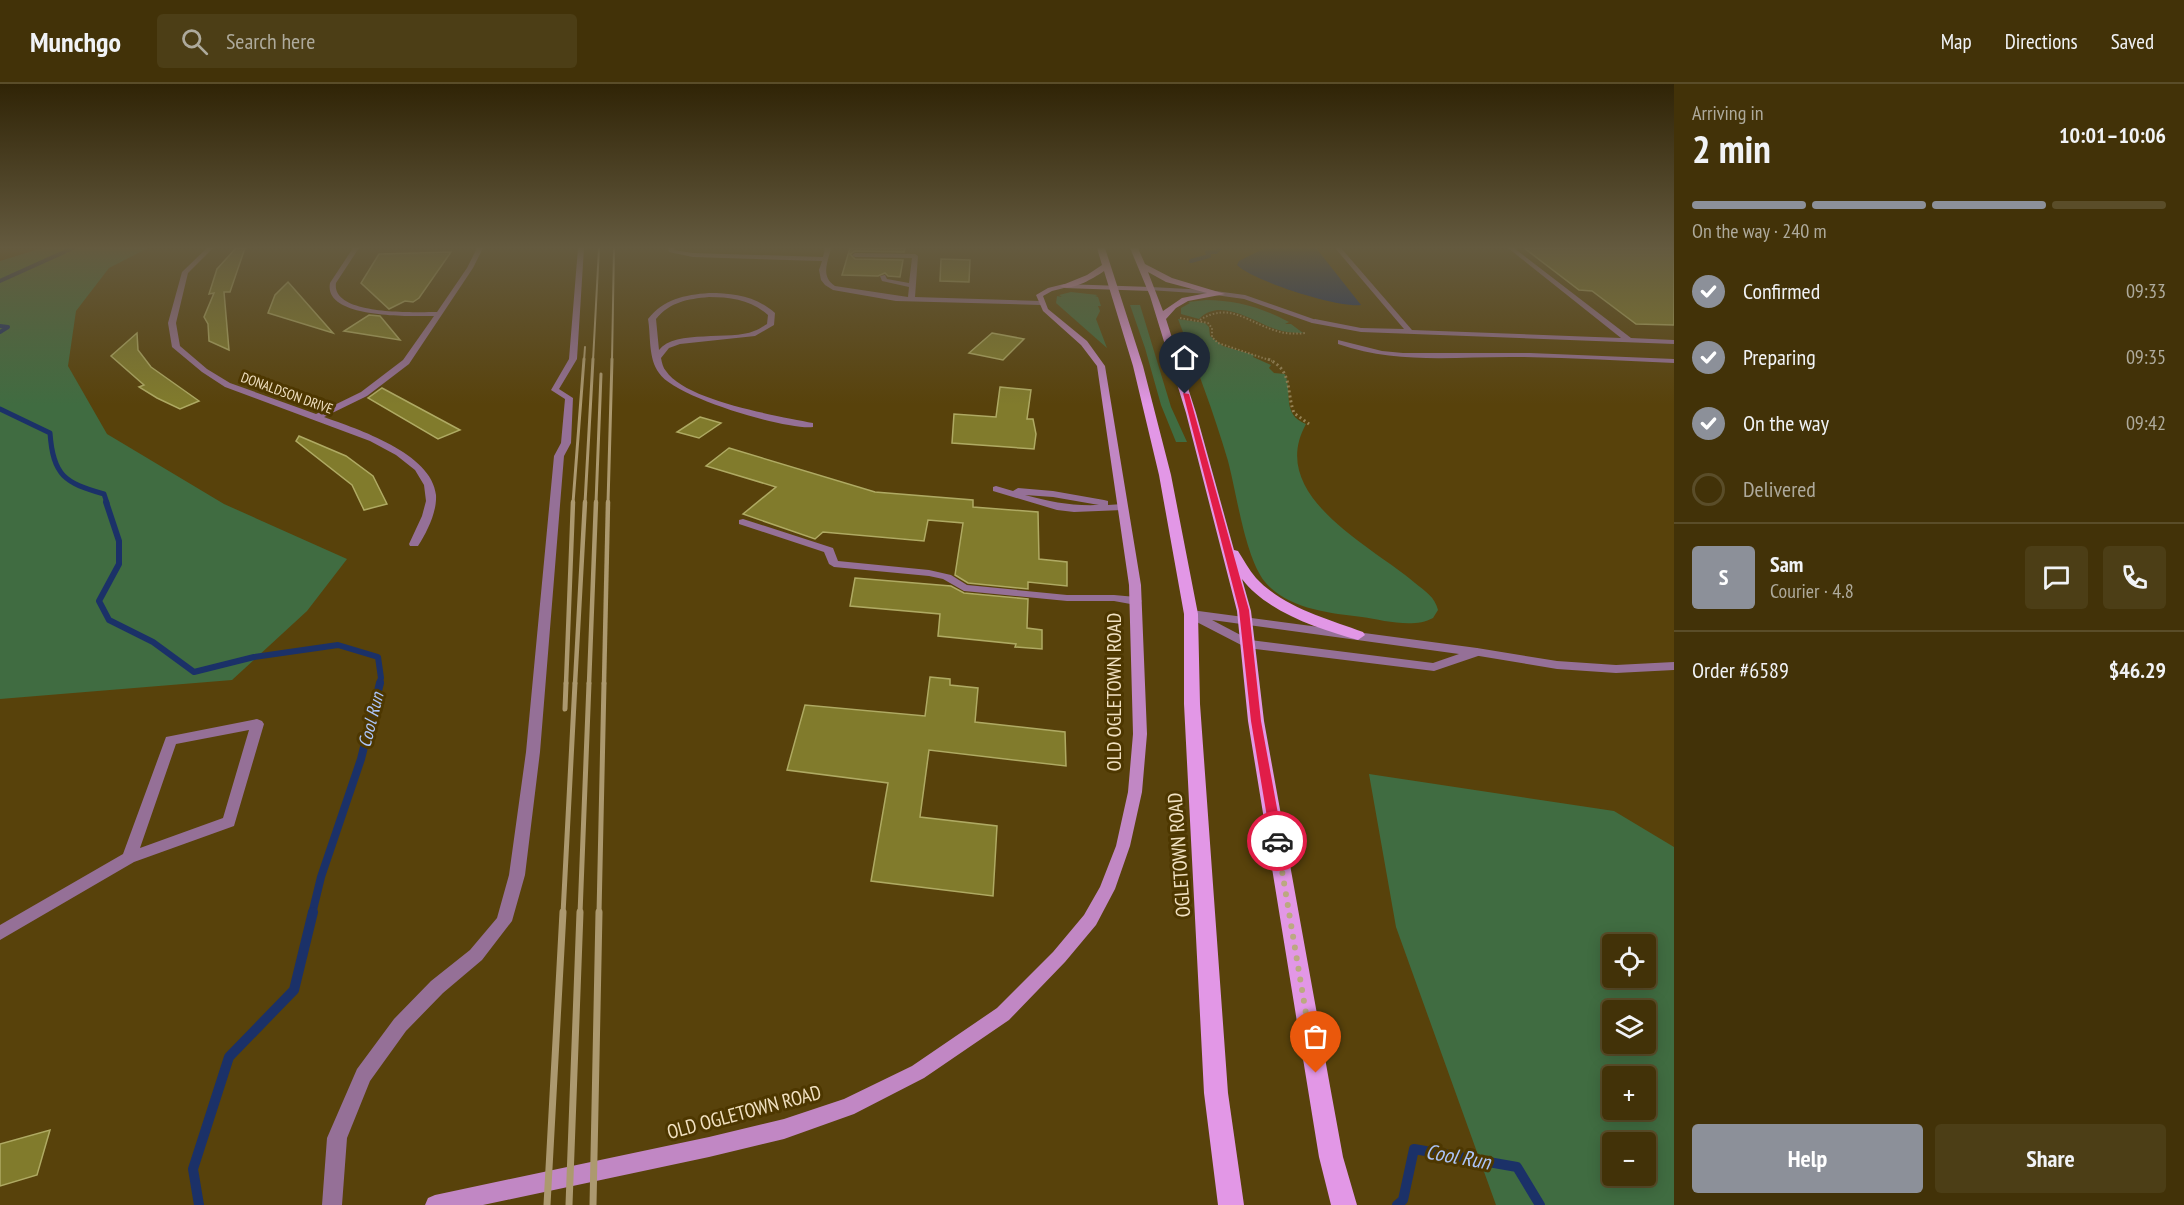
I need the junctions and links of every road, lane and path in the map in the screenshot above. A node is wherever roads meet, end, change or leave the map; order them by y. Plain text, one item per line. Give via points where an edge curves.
1 (177, 300) edge
2 (338, 300) edge
3 (447, 300) edge
4 (577, 300) edge
5 (679, 300) edge
6 (749, 300) edge
7 (954, 300) edge
8 (1118, 300) edge
9 (1154, 300) edge
10 (1182, 300) edge
11 (1251, 300) edge
12 (1383, 300) edge
13 (1578, 300) edge
14 (1041, 303) joint
15 (438, 314) junction
16 (1180, 318) dead end
17 (1161, 319) junction
18 (1200, 320) junction
19 (1410, 332) junction
20 (1306, 333) dead end
21 (1630, 341) junction
22 (1341, 342) dead end
23 (1674, 342) edge
24 (657, 358) junction
25 (1674, 361) edge
26 (314, 418) junction
27 (1309, 424) dead end
28 (810, 425) dead end
29 (1123, 507) junction
30 (743, 522) dead end
31 (1226, 542) junction
32 (414, 544) dead end
33 (1136, 601) junction
34 (1191, 614) junction
35 (1245, 621) junction
36 (1358, 634) junction
37 (1247, 644) junction
38 (1478, 652) junction
39 (1674, 666) edge
40 (129, 858) junction
41 (0, 933) edge
42 (332, 1205) edge
43 (435, 1205) edge
44 (1231, 1205) edge
45 (1344, 1205) edge

1 - 26 street, DONALDSON DRIVE via 172,323 177,347 212,376 236,389
2 - 15 street via 386,314
3 - 15 street
4 - 42 street via 573,359 555,390 570,398 566,443 559,456 534,752 517,875 504,921 476,955 400,1025 363,1075 337,1138
5 - 24 street via 670,302 652,319
6 - 24 street via 765,306 772,315 770,325 755,334 679,342 666,346
7 - 14 street
8 - 34 main road, OGLETOWN ROAD via 1165,475
9 - 17 main road
10 - 17 main road via 1172,304
11 - 19 street via 1342,328
12 - 19 street
13 - 21 street
14 - 29 street, OLD OGLETOWN ROAD via 1084,343 1101,366
15 - 26 street via 406,362 389,377
16 - 18 path
17 - 31 main road
18 - 20 path via 1221,310 1278,331
18 - 27 path via 1210,324 1212,337 1221,344 1271,360 1284,369 1290,384 1291,409
19 - 21 street
21 - 23 street
22 - 25 street via 1389,355 1422,357 1549,355
24 - 28 street via 663,374 680,387 719,402
26 - 32 street, DONALDSON DRIVE via 395,449 428,482 432,500 429,515
29 - 29 street via 1053,494 996,489 1057,507
29 - 33 street, OLD OGLETOWN ROAD
30 - 33 street via 830,550 834,564 929,573 947,577 964,588
31 - 35 main road
31 - 36 main road via 1252,582 1282,604 1314,620
33 - 43 street, OLD OGLETOWN ROAD via 1140,734 1135,792 1123,846 1090,920 1003,1014 886,1090 784,1129
34 - 35 street
34 - 37 street
34 - 44 main road, OGLETOWN ROAD via 1192,716 1216,1093
35 - 36 street
35 - 37 main road
36 - 38 street
37 - 38 street via 1434,667
37 - 45 main road via 1256,721 1320,1097
38 - 39 street via 1557,665 1616,669
40 - 40 street via 229,822 257,724 171,740
40 - 41 street

